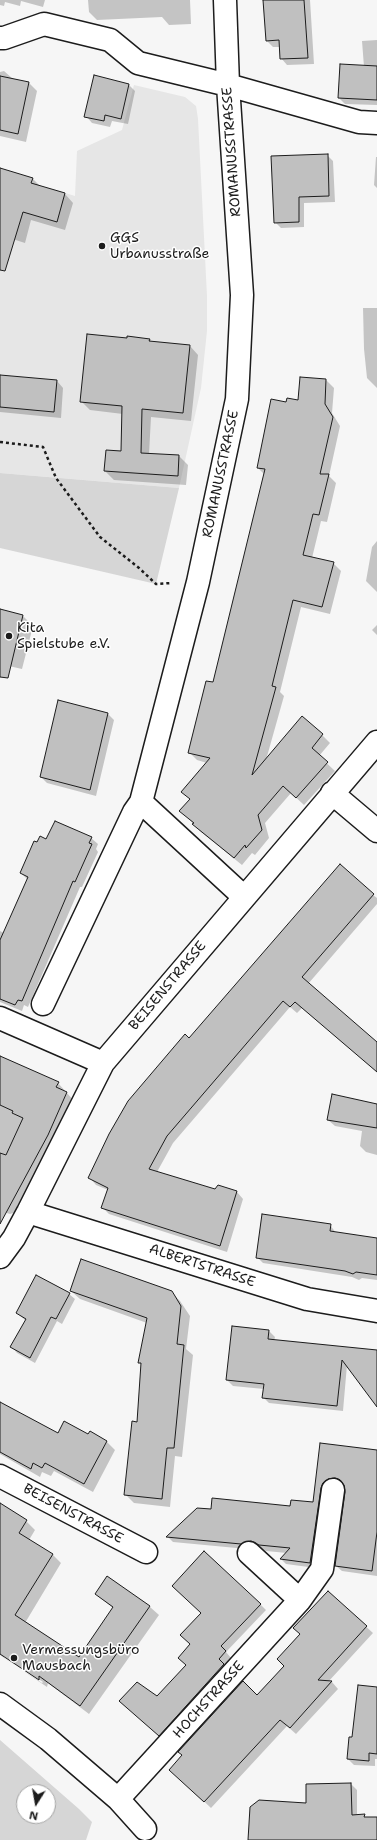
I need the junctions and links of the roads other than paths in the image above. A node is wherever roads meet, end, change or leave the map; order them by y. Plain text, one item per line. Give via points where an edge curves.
1 (225, 0) edge
2 (0, 38) edge
3 (228, 85) junction
4 (377, 123) edge
5 (377, 742) edge
6 (332, 793) junction
7 (141, 802) junction
8 (377, 831) edge
9 (244, 896) junction
10 (42, 1004) dead end
11 (0, 1018) edge
12 (102, 1063) junction
13 (28, 1212) junction
14 (7, 1236) edge
15 (0, 1257) edge
16 (377, 1311) edge
17 (0, 1476) edge
18 (333, 1490) dead end
19 (146, 1552) dead end
20 (249, 1553) dead end
21 (300, 1600) junction
22 (0, 1704) edge
23 (118, 1799) junction
24 (145, 1829) dead end

1 - 3 street, ROMANUSSTRASSE
2 - 3 street via 44,24 110,40 138,63
3 - 4 street via 359,122
3 - 7 street, ROMANUSSTRASSE via 242,295 237,398 198,582
5 - 6 street, BEISENSTRASSE
6 - 8 street
6 - 9 street, BEISENSTRASSE
7 - 9 street
7 - 10 street, ROMANUSSTRASSE
9 - 12 street, BEISENSTRASSE
11 - 12 street
12 - 13 street, BEISENSTRASSE
13 - 14 street, BEISENSTRASSE
13 - 16 street, ALBERTSTRASSE via 306,1299
14 - 15 street, BEISENSTRASSE
17 - 19 street, BEISENSTRASSE
18 - 21 street, HOCHSTRASSE via 322,1569
20 - 21 street
21 - 23 street, HOCHSTRASSE
22 - 23 street via 48,1739
23 - 24 street

